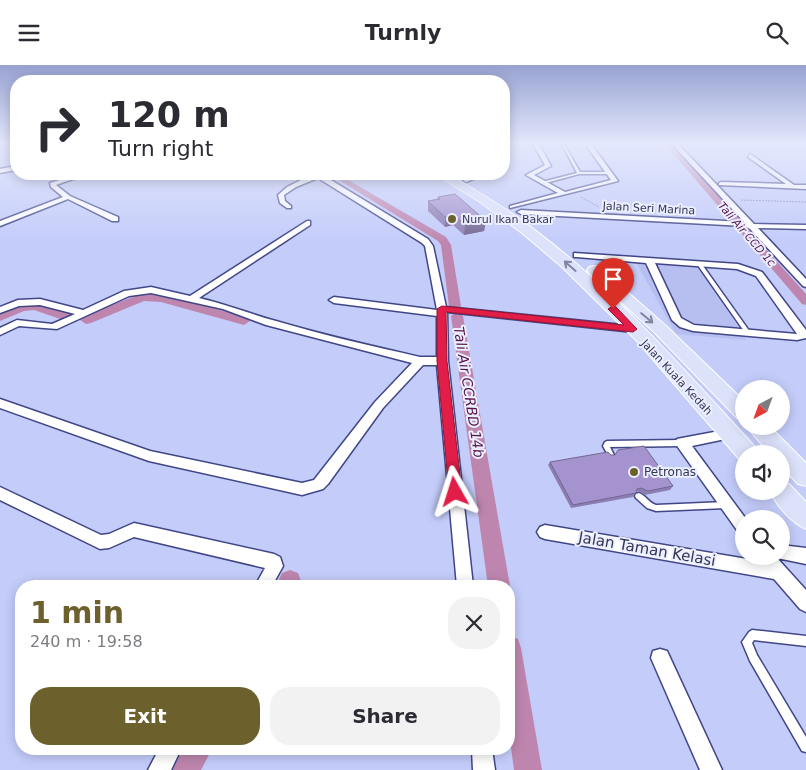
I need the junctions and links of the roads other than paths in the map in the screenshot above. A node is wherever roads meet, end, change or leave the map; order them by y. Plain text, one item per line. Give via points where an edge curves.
1 (532, 177) edge
2 (565, 177) edge
3 (613, 177) edge
4 (705, 177) edge
5 (715, 177) edge
6 (779, 177) edge
7 (63, 180) edge
8 (306, 180) edge
9 (325, 180) edge
10 (450, 180) edge
11 (472, 180) edge
12 (543, 183) junction
13 (721, 184) junction
14 (792, 186) junction
15 (806, 187) edge
16 (568, 193) junction
17 (68, 197) junction
18 (289, 207) dead end
19 (516, 209) junction
20 (114, 219) dead end
21 (307, 223) dead end
22 (0, 224) edge
23 (761, 225) junction
24 (748, 226) junction
25 (806, 227) edge
26 (577, 255) junction
27 (649, 260) junction
28 (699, 264) junction
29 (806, 284) edge
30 (193, 298) junction
31 (334, 300) dead end
32 (0, 310) edge
33 (442, 311) junction
34 (84, 313) junction
35 (633, 329) junction
36 (0, 332) edge
37 (748, 333) junction
38 (420, 361) junction
39 (442, 361) junction
40 (0, 403) edge
41 (735, 404) edge
42 (730, 434) junction
43 (765, 435) edge
44 (682, 443) junction
45 (740, 445) edge
46 (611, 455) edge
47 (806, 477) edge
48 (0, 493) edge
49 (640, 496) dead end
50 (789, 500) edge
51 (728, 505) junction
52 (735, 515) edge
53 (806, 518) edge
54 (545, 532) dead end
55 (790, 553) edge
56 (806, 556) edge
57 (773, 565) edge
58 (780, 572) junction
59 (266, 580) edge
60 (464, 580) edge
61 (806, 603) edge
62 (806, 641) edge
63 (660, 658) dead end
64 (806, 747) edge
65 (169, 755) edge
66 (483, 755) edge
67 (160, 770) edge
68 (484, 770) edge
69 (711, 770) edge

1 - 12 street
2 - 12 lane
3 - 16 street via 616,180 613,183
4 - 24 street
5 - 13 street
6 - 14 street
7 - 17 street via 53,183 53,186
8 - 18 street via 281,195 282,202
9 - 33 street via 428,244
35 -> 10 main road, Jalan Kuala Kedah via 554,252 506,215
11 - 19 main road, Jalan Kuala Kedah
12 - 16 street
13 - 14 street
13 - 23 street
14 - 15 street
16 - 19 street
17 - 20 street
17 - 22 street
19 - 24 street, Jalan Seri Marina
19 - 26 main road, Jalan Kuala Kedah
21 - 30 street
23 - 24 street, Jalan Seri Marina
23 - 25 street, Jalan Seri Marina
24 - 29 street
26 - 27 street
26 -> 41 main road, Jalan Kuala Kedah via 660,329
27 - 28 street
27 - 37 street via 677,319 684,325
28 - 37 lane
28 - 37 street via 738,267 758,274 803,336
30 - 34 street via 151,290 138,291
30 - 38 street via 270,323
31 - 33 street
32 - 34 street via 18,303 40,302
33 - 35 street
33 - 39 street
34 - 36 street via 53,327 17,323
35 - 42 main road, Jalan Kuala Kedah
38 - 39 street
38 - 40 street via 380,405 323,480 318,485 302,489 149,456
39 - 60 street
42 - 44 street
42 - 45 main road, Jalan Kuala Kedah
43 - 47 main road
44 - 46 lane via 606,443
44 - 51 street
48 - 59 street via 100,542 107,543 134,530 274,562
49 - 51 lane via 656,508
50 - 53 main road
51 - 52 street
54 - 58 street, Jalan Taman Kelasi
55 - 56 street
57 - 58 street
58 - 61 street
62 - 64 lane via 752,635 746,642
63 - 69 street
65 - 67 street
66 - 68 street

